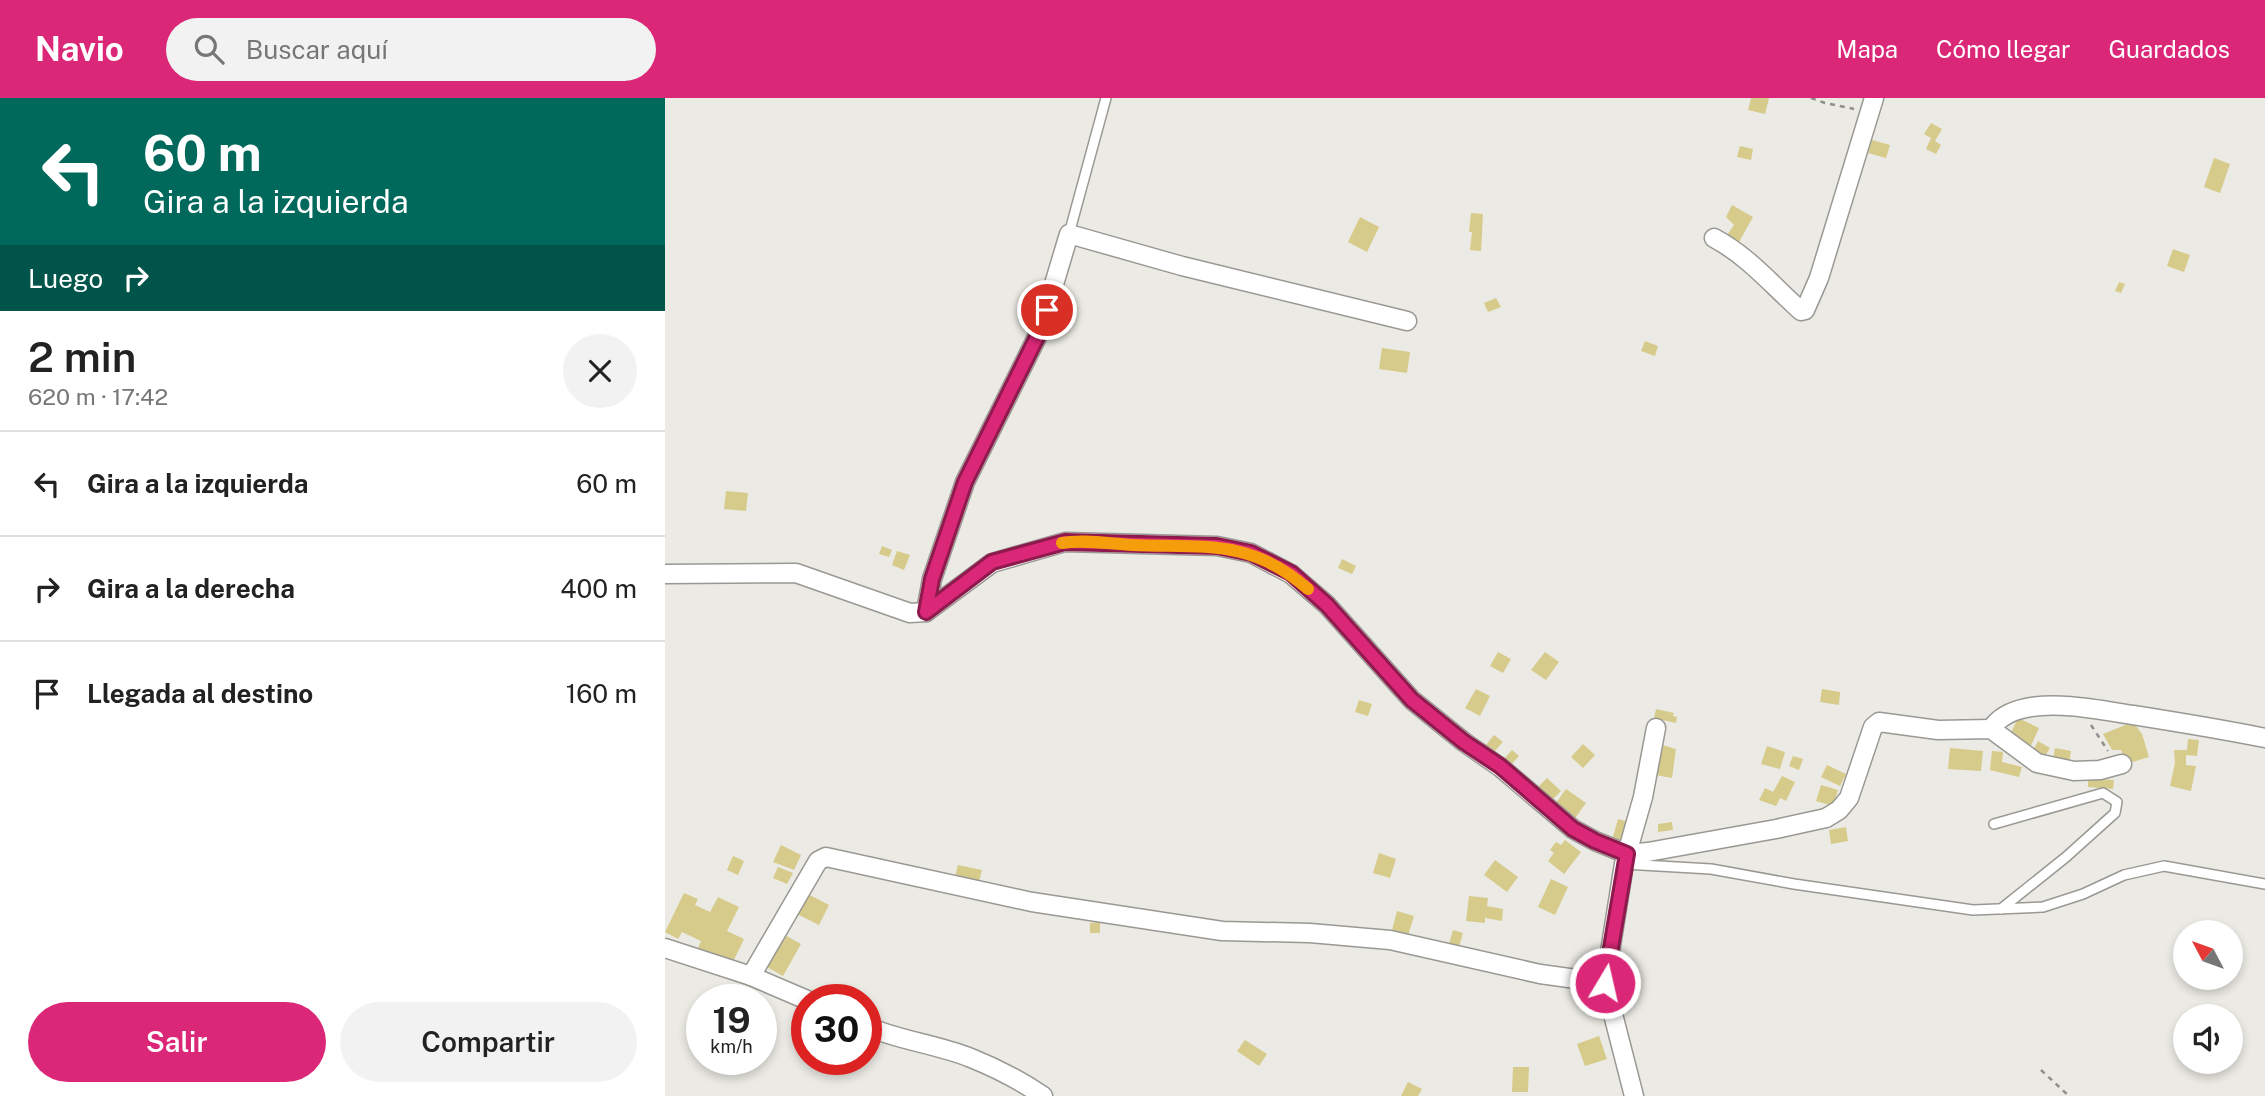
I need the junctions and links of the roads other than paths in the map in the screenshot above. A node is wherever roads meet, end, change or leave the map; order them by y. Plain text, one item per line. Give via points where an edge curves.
1 (1106, 98) edge
2 (1873, 105) edge
3 (1069, 234) junction
4 (1714, 238) dead end
5 (1407, 321) dead end
6 (665, 574) edge
7 (926, 612) junction
8 (1656, 728) dead end
9 (1991, 729) junction
10 (2265, 738) edge
11 (2119, 766) road end
12 (1994, 824) dead end
13 (1626, 859) junction
14 (2265, 884) edge
15 (2000, 910) junction
16 (665, 948) edge
17 (751, 976) junction
18 (1605, 983) junction
19 (791, 993) edge
20 (882, 1034) edge
21 (1044, 1096) edge
22 (1634, 1096) edge

1 - 3 lane
2 - 4 street via 1805,310 1730,246
3 - 5 street
3 - 7 street via 1040,331 965,482 932,579
6 - 7 street via 796,573 910,613
7 - 13 street via 992,562 1065,542 1217,546 1251,553 1291,573 1327,605 1412,700 1500,766 1573,829
8 - 13 street
9 - 10 street via 2004,715 2050,705
9 - 11 street via 2037,763 2074,771
9 - 13 street via 1938,730 1879,722 1873,727 1849,798 1826,818
12 - 15 lane via 2103,793 2117,802 2115,813
13 - 15 lane
13 - 18 street
14 - 15 lane via 2164,866 2124,875 2043,907
16 - 17 street
17 - 18 street via 818,861 826,857 1032,902 1222,931 1390,940 1540,974
17 - 19 street
18 - 22 street
20 - 21 street via 969,1057

